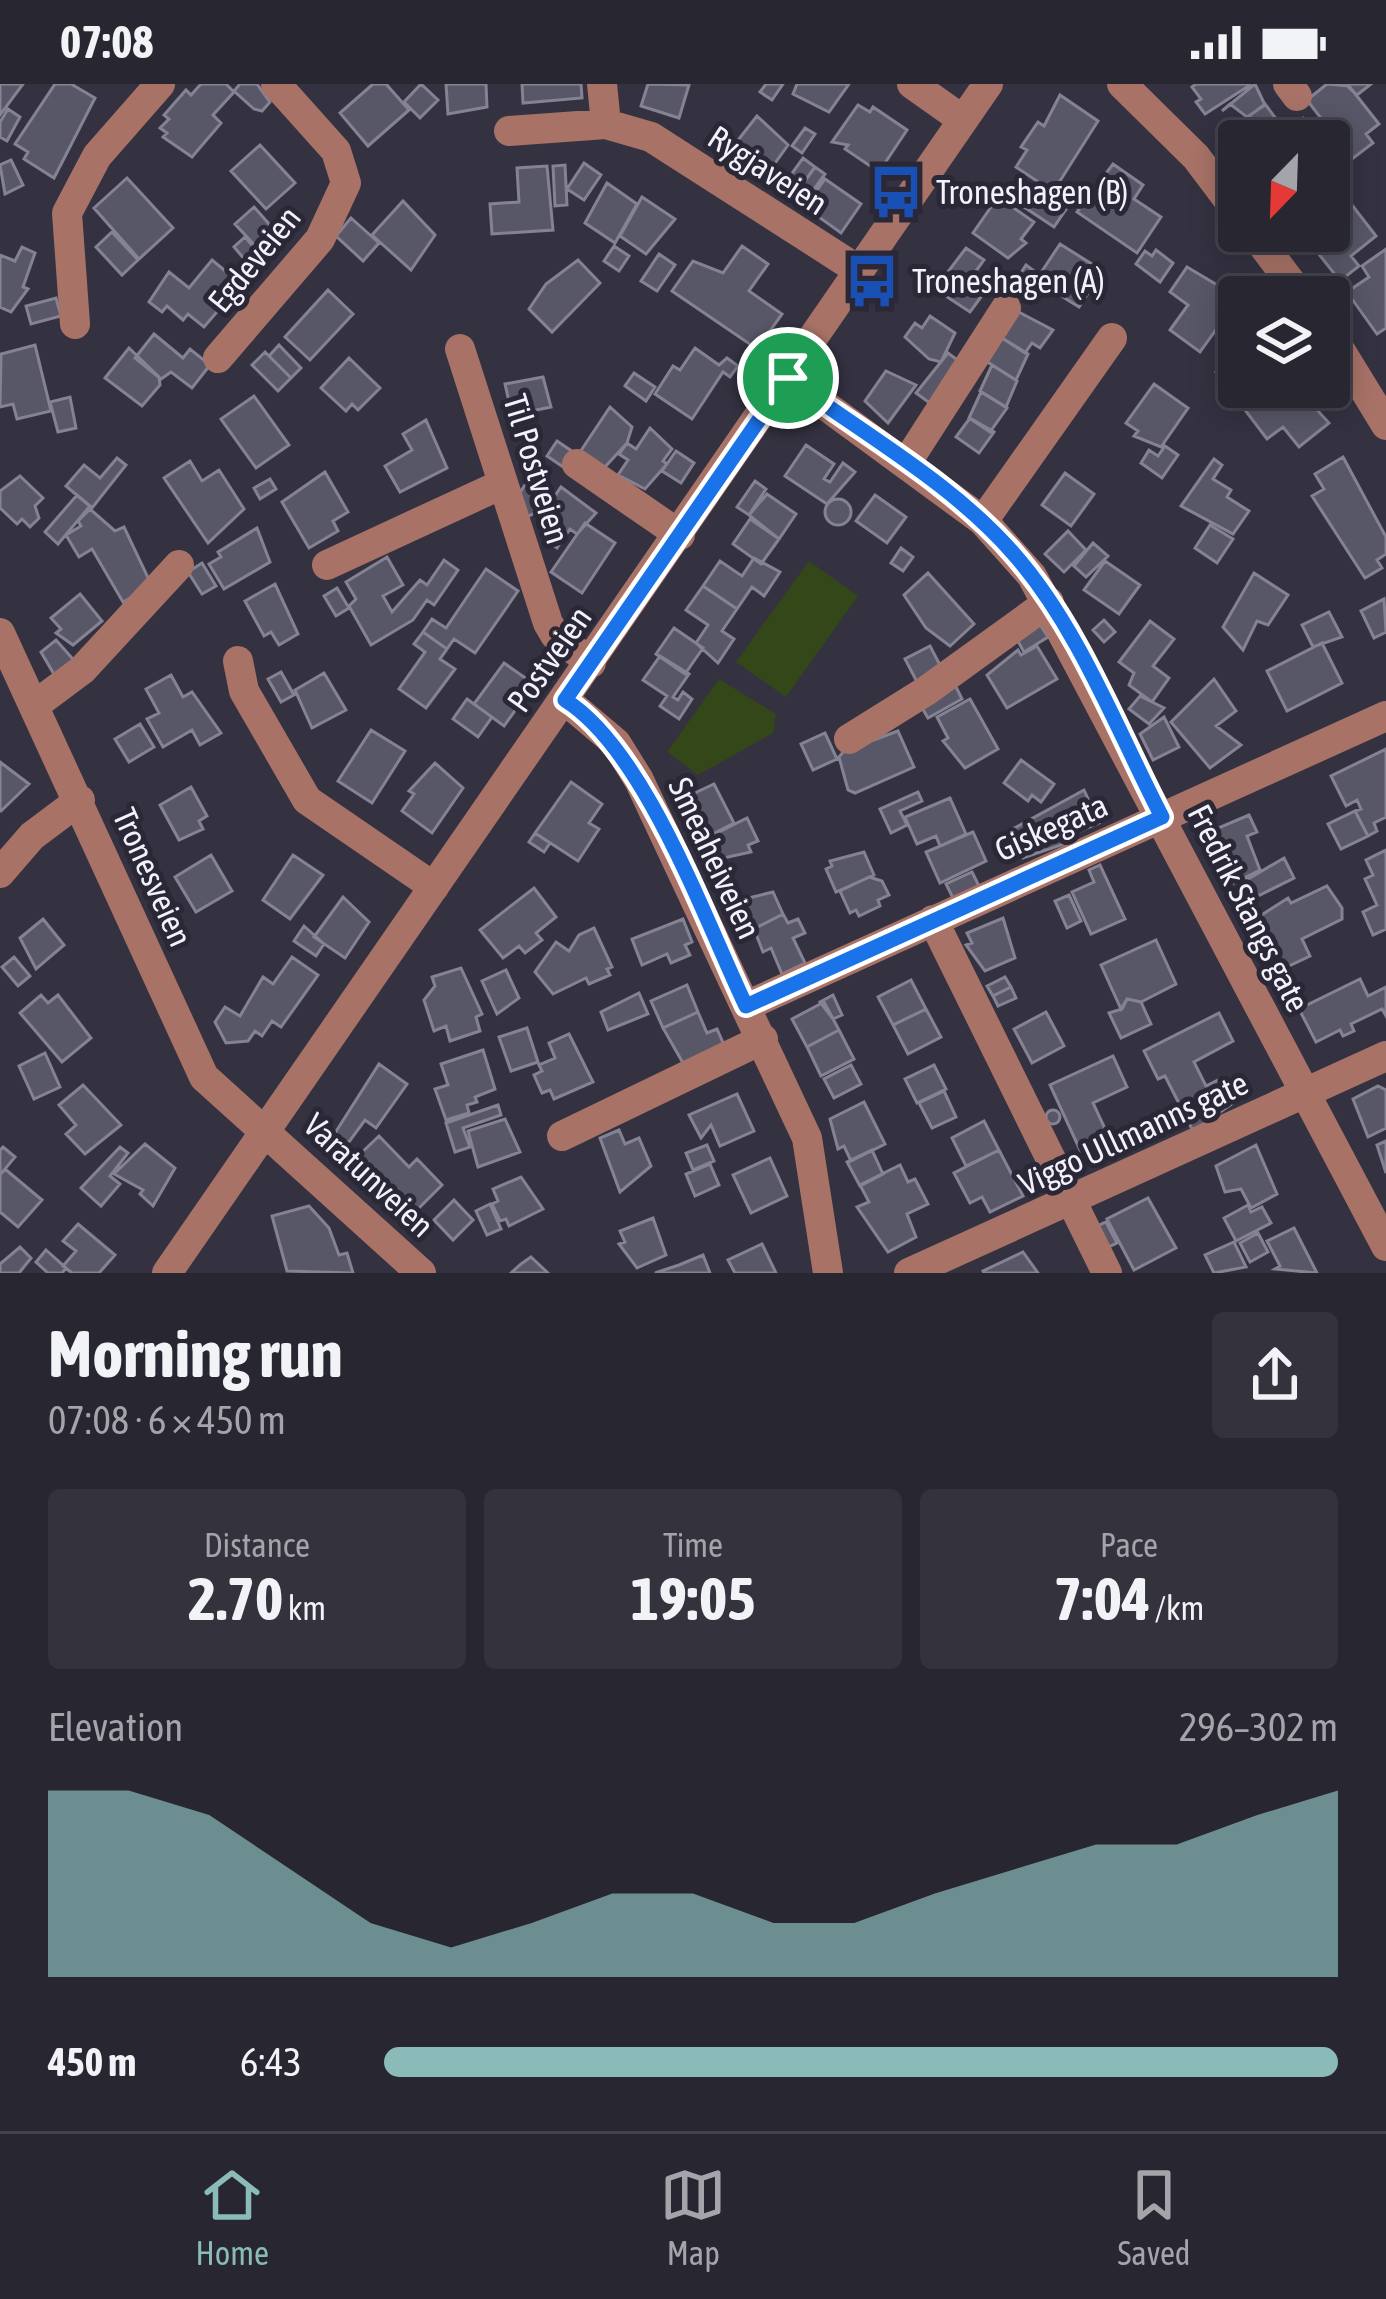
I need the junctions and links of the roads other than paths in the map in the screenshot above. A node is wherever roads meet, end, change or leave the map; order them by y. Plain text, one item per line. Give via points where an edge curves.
1 (160, 84) edge
2 (276, 84) edge
3 (602, 84) edge
4 (912, 84) edge
5 (988, 84) edge
6 (1145, 90) edge
7 (963, 120) junction
8 (606, 124) junction
9 (509, 131) dead end
10 (1218, 186) edge
11 (1268, 252) edge
12 (860, 272) junction
13 (1286, 276) edge
14 (1006, 308) dead end
15 (75, 324) dead end
16 (1112, 338) dead end
17 (460, 349) dead end
18 (218, 358) dead end
19 (1350, 366) edge
20 (788, 378) junction
21 (1386, 425) edge
22 (907, 463) junction
23 (577, 464) dead end
24 (500, 485) junction
25 (982, 521) junction
26 (680, 535) junction
27 (178, 565) dead end
28 (327, 565) dead end
29 (1049, 602) junction
30 (0, 633) edge
31 (238, 661) dead end
32 (590, 663) junction
33 (565, 700) junction
34 (35, 705) junction
35 (1386, 716) edge
36 (849, 739) dead end
37 (80, 800) junction
38 (1162, 817) junction
39 (0, 873) edge
40 (434, 887) junction
41 (932, 920) junction
42 (746, 1006) junction
43 (763, 1039) junction
44 (1386, 1056) edge
45 (1303, 1094) junction
46 (267, 1129) junction
47 (562, 1136) dead end
48 (1070, 1203) junction
49 (1386, 1246) edge
50 (167, 1273) edge
51 (421, 1273) edge
52 (829, 1273) edge
53 (909, 1273) edge
54 (1107, 1273) edge

1 - 15 street via 97,156 67,213
2 - 18 street, Egdeveien via 336,152 346,183 320,238
3 - 8 street
4 - 7 street
5 - 7 street, Postveien
6 - 10 street
7 - 12 street, Postveien
8 - 9 street
8 - 12 street, Rygjaveien via 650,137
11 - 13 street
12 - 20 street, Postveien
14 - 22 street
16 - 25 street
17 - 24 street, Til Postveien
19 - 21 street
20 - 22 street, Fredrik Stangs gate
20 - 26 street, Postveien
22 - 25 street, Fredrik Stangs gate
23 - 26 street
24 - 28 street
24 - 32 street, Til Postveien via 548,622
25 - 29 street, Fredrik Stangs gate
26 - 32 street, Postveien
27 - 34 street via 82,670
29 - 36 street
29 - 38 street, Fredrik Stangs gate
30 - 34 street, Tronesveien
31 - 40 street via 238,679 307,800
32 - 33 street, Postveien
33 - 40 street, Postveien
33 - 42 street, Smeaheiveien via 616,743 638,780
34 - 37 street, Tronesveien
35 - 38 street, Giskegata
37 - 39 street
37 - 46 street, Tronesveien via 187,1048 204,1077
38 - 41 street, Giskegata
38 - 45 street, Fredrik Stangs gate
40 - 46 street, Postveien
41 - 42 street, Giskegata
41 - 48 street
42 - 43 street, Smeaheiveien
43 - 47 street
43 - 52 street, Smeaheiveien via 807,1138
44 - 45 street, Viggo Ullmanns gate
45 - 48 street, Viggo Ullmanns gate
45 - 49 street, Fredrik Stangs gate
46 - 50 street, Postveien
46 - 51 street, Varatunveien
48 - 53 street, Viggo Ullmanns gate
48 - 54 street

